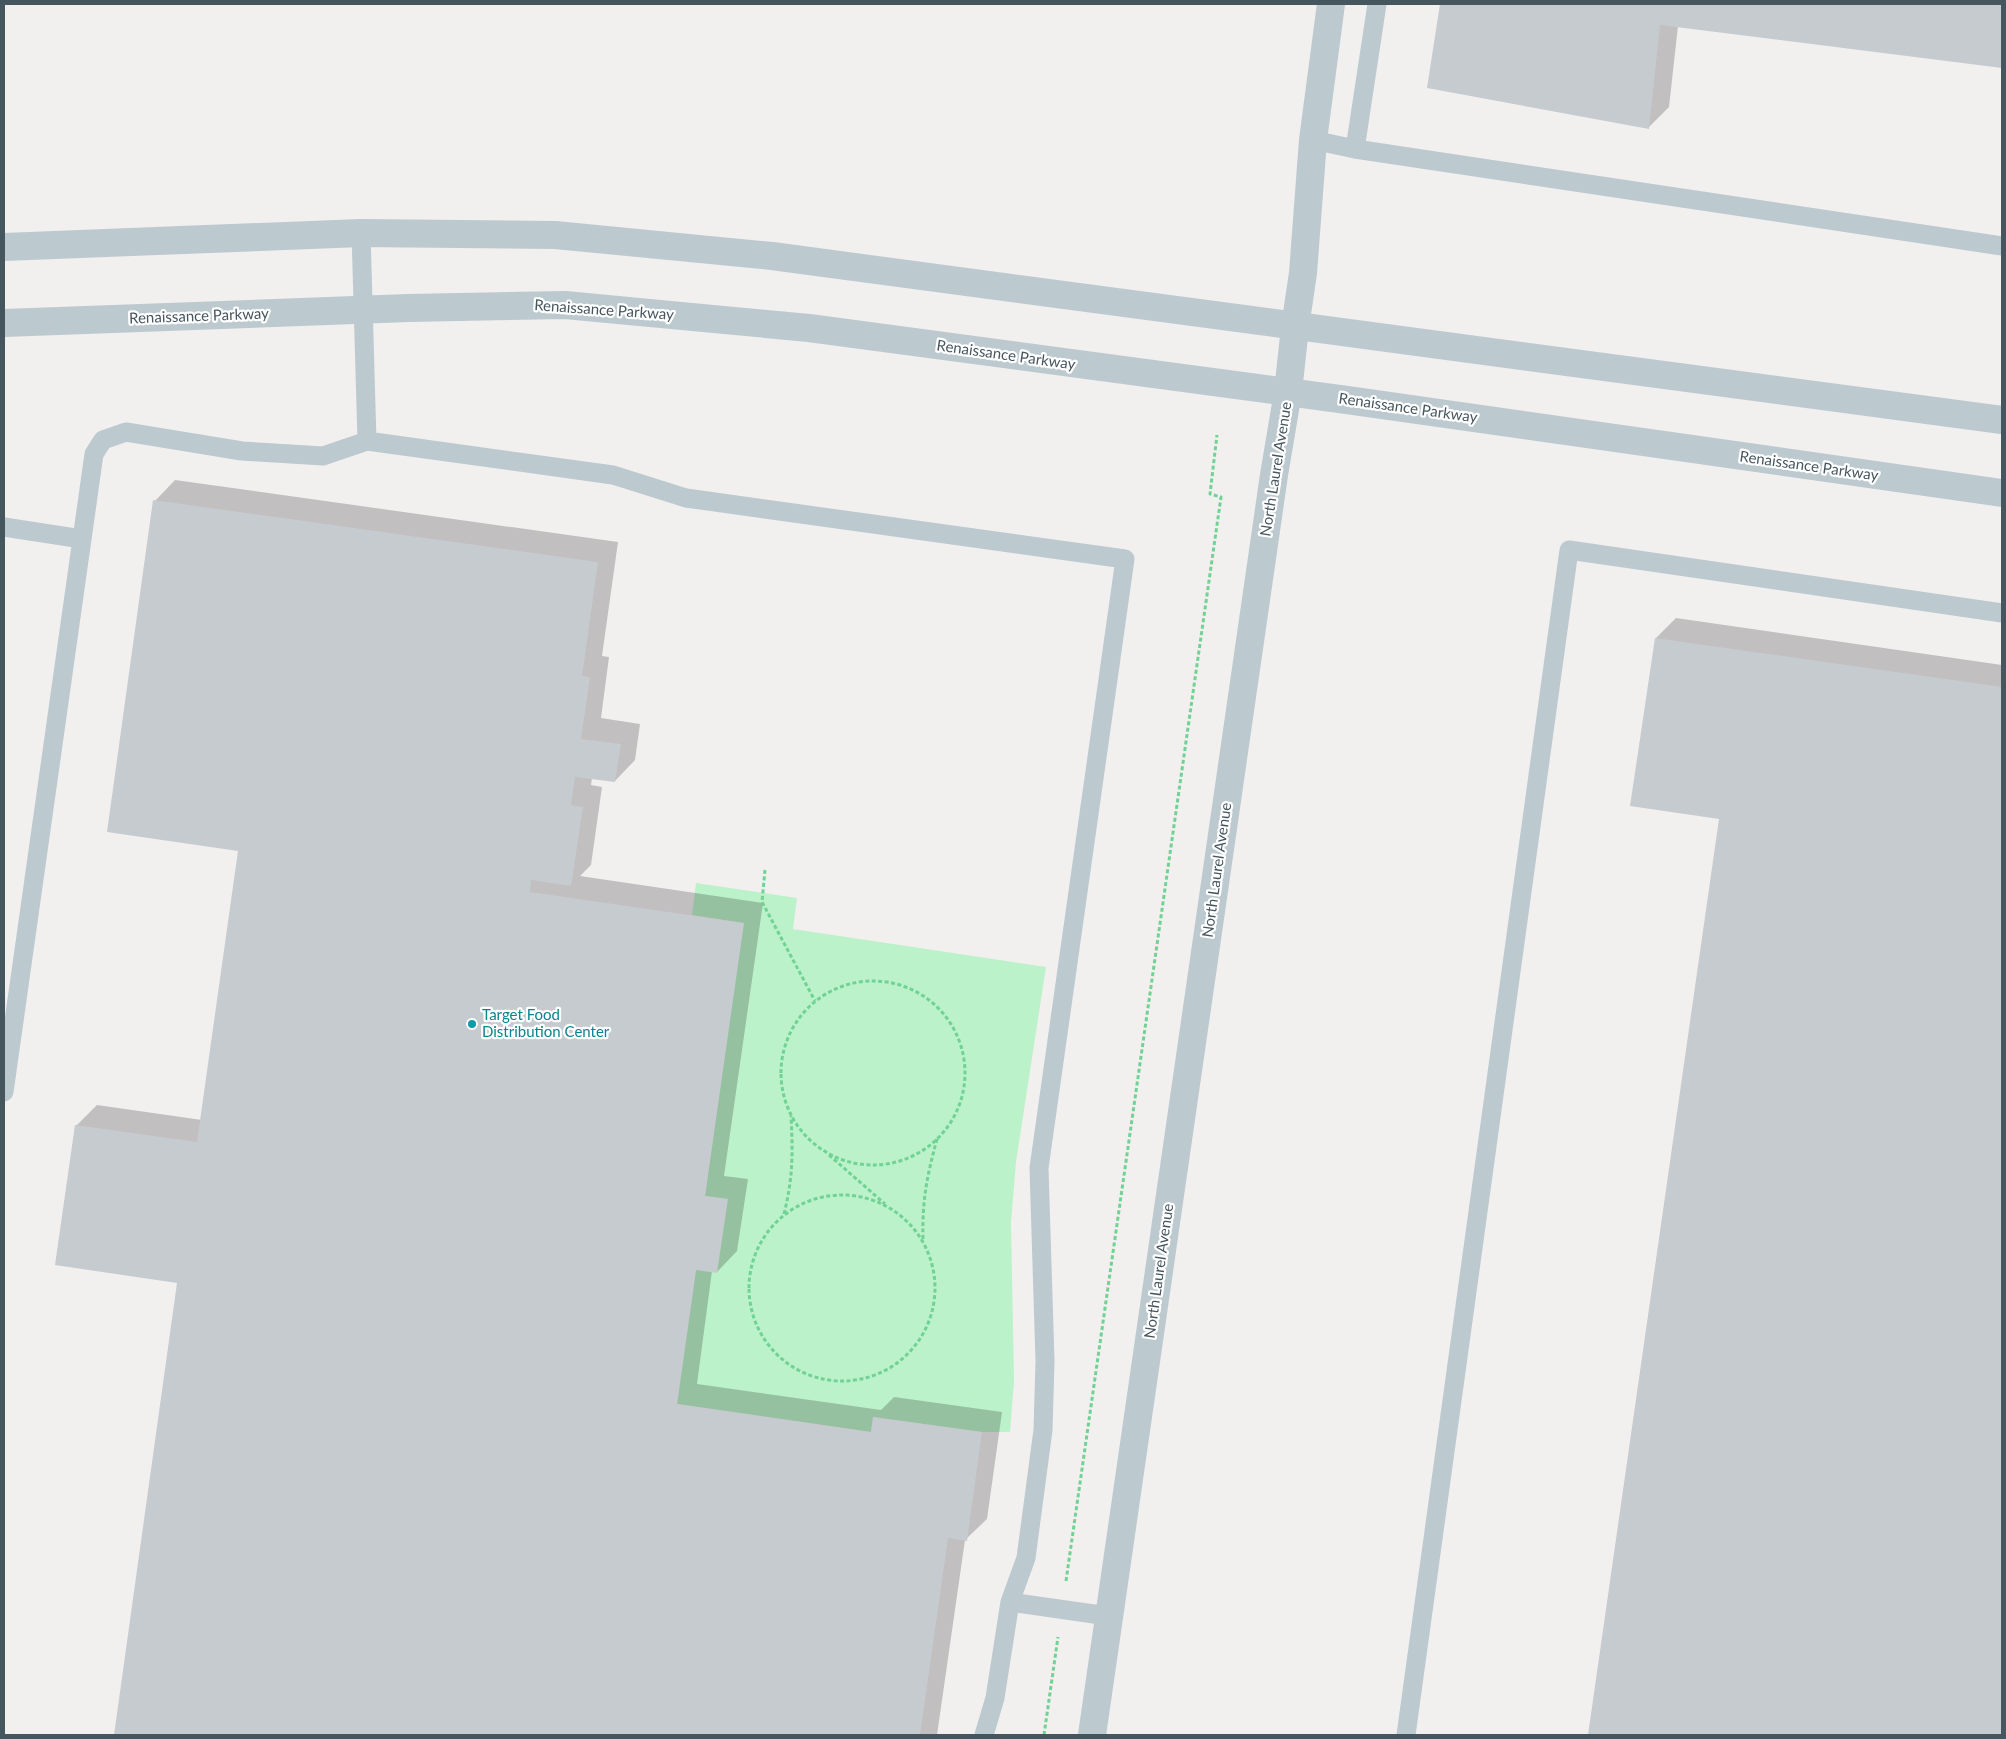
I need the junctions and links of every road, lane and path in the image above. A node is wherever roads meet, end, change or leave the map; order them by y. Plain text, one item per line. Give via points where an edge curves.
1 (1331, 4) edge
2 (1377, 4) edge
3 (1313, 140) junction
4 (1355, 149) junction
5 (360, 233) junction
6 (2002, 246) edge
7 (4, 247) edge
8 (362, 310) junction
9 (4, 323) edge
10 (1295, 327) junction
11 (1288, 392) junction
12 (2002, 420) edge
13 (1217, 435) dead end
14 (367, 441) junction
15 (2002, 494) edge
16 (4, 527) edge
17 (82, 539) junction
18 (2002, 614) edge
19 (765, 870) dead end
20 (815, 1001) junction
21 (4, 1092) edge
22 (791, 1113) junction
23 (937, 1139) junction
24 (821, 1148) junction
25 (890, 1209) junction
26 (783, 1216) junction
27 (923, 1239) junction
28 (1010, 1602) junction
29 (1062, 1610) junction
30 (1108, 1616) junction
31 (984, 1735) edge
32 (1044, 1735) edge
33 (1092, 1735) edge
34 (1406, 1735) edge

1 - 3 street, North Laurel Avenue
2 - 4 lane
3 - 4 lane
3 - 10 street, North Laurel Avenue via 1303,273
4 - 6 lane
5 - 7 street
5 - 8 lane
5 - 10 street via 555,235 610,239 782,257
8 - 9 street, Renaissance Parkway
8 - 11 street, Renaissance Parkway via 565,305 771,323
8 - 14 lane
10 - 11 street, North Laurel Avenue
10 - 12 street
11 - 15 street, Renaissance Parkway
11 - 30 street, North Laurel Avenue
13 - 29 path via 1210,494 1221,496
14 - 17 lane via 323,456 242,450 126,432 103,440 94,454
14 - 28 lane via 613,475 686,498 1125,559 1039,1168 1045,1351 1043,1430 1026,1558
16 - 17 lane
17 - 21 lane
18 - 34 lane via 1568,550
19 - 20 path via 762,902
20 - 22 path via 790,1032 781,1062 782,1092
20 - 23 path via 832,990 861,981 892,982 921,993 944,1013 960,1039 967,1070 962,1100 948,1128
22 - 24 path via 813,1143
22 - 26 path via 791,1186
23 - 24 path via 926,1149 899,1162 868,1166 839,1159
23 - 27 path via 925,1181
24 - 25 path
25 - 26 path via 876,1201 847,1194 816,1197
25 - 27 path via 903,1216
26 - 27 path via 767,1231 752,1259 748,1290 754,1320 770,1348 793,1369 823,1380 855,1381 885,1372 910,1353 928,1327 936,1298 934,1268
28 - 29 lane
28 - 31 lane via 995,1698
29 - 30 lane
29 - 32 path
30 - 33 street, North Laurel Avenue

